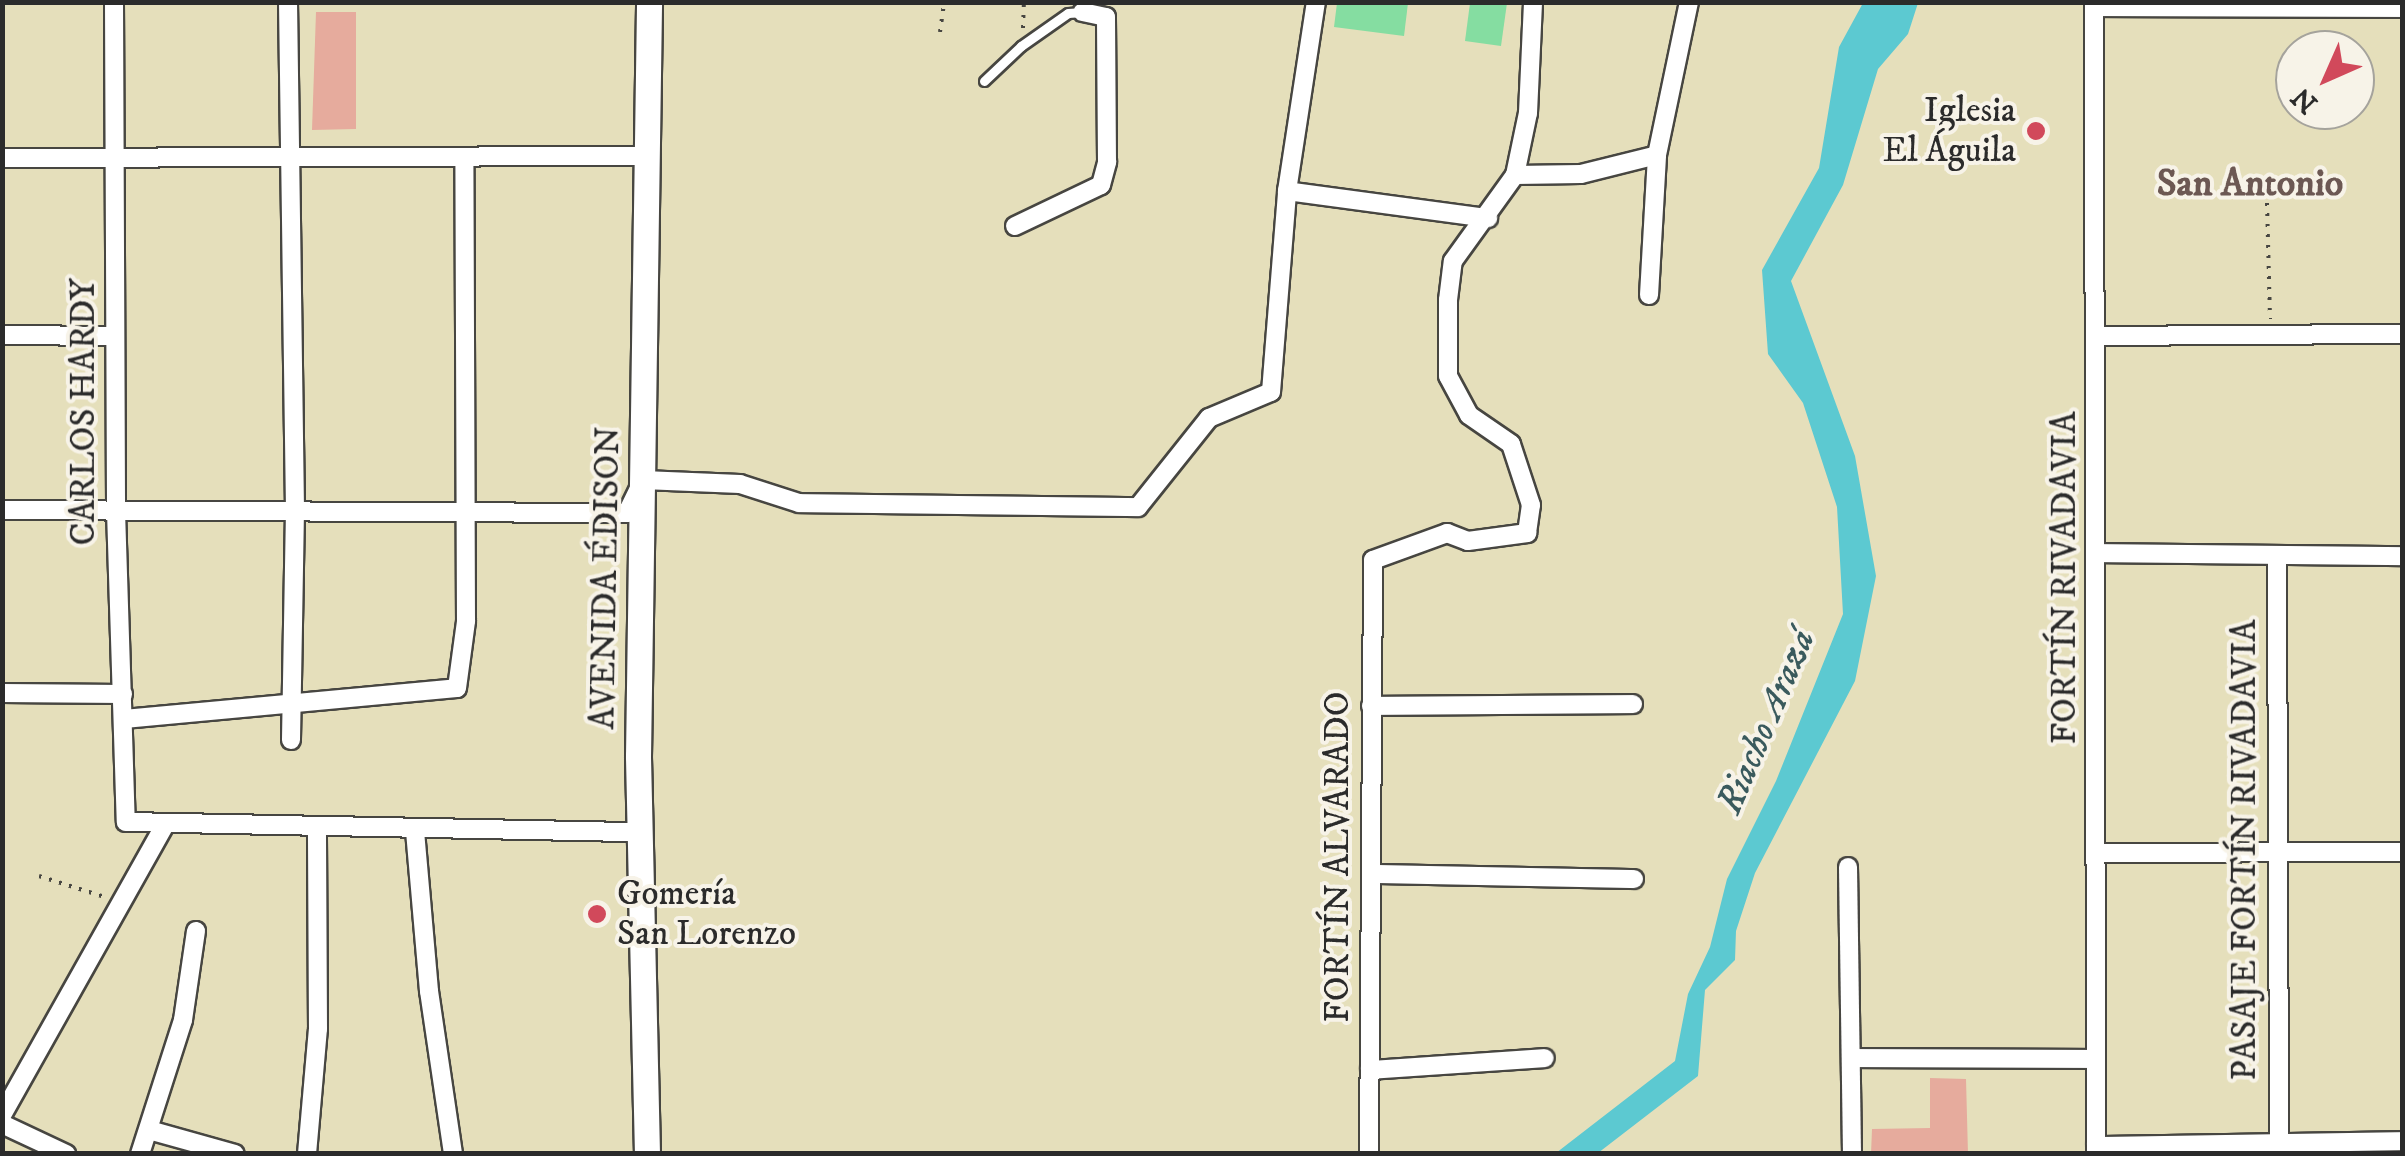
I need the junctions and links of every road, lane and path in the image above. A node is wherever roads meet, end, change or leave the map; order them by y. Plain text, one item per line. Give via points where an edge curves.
1 (114, 2) edge
2 (288, 2) edge
3 (634, 2) edge
4 (649, 2) edge
5 (944, 2) edge
6 (1024, 2) edge
7 (1316, 2) edge
8 (1533, 2) edge
9 (1689, 2) edge
10 (2094, 5) edge
11 (1083, 7) edge
12 (2402, 8) edge
13 (940, 32) dead end
14 (1023, 44) junction
15 (984, 81) dead end
16 (117, 155) junction
17 (1657, 155) junction
18 (291, 156) junction
19 (464, 157) junction
20 (638, 157) junction
21 (2, 158) edge
22 (1515, 175) junction
23 (1287, 190) junction
24 (2268, 204) dead end
25 (1488, 218) junction
26 (1015, 226) dead end
27 (1648, 295) dead end
28 (2270, 334) junction
29 (2402, 334) edge
30 (2, 335) edge
31 (116, 336) junction
32 (2098, 336) junction
33 (643, 480) junction
34 (2, 510) edge
35 (116, 510) junction
36 (295, 510) junction
37 (463, 510) junction
38 (627, 513) junction
39 (2098, 553) junction
40 (2402, 556) edge
41 (2276, 557) junction
42 (2, 693) edge
43 (123, 694) junction
44 (292, 701) junction
45 (1632, 704) dead end
46 (1371, 706) junction
47 (124, 719) junction
48 (290, 740) dead end
49 (166, 824) junction
50 (317, 830) junction
51 (415, 831) junction
52 (629, 832) junction
53 (2274, 852) junction
54 (2402, 852) edge
55 (2098, 854) junction
56 (1848, 867) dead end
57 (1374, 874) junction
58 (38, 876) dead end
59 (1634, 879) dead end
60 (125, 903) junction
61 (196, 931) dead end
62 (1545, 1058) dead end
63 (1852, 1058) junction
64 (2094, 1059) junction
65 (1370, 1070) junction
66 (2, 1115) edge
67 (2, 1124) edge
68 (150, 1130) junction
69 (2402, 1141) edge
70 (2279, 1143) junction
71 (2096, 1150) edge
72 (66, 1154) edge
73 (140, 1154) edge
74 (235, 1154) edge
75 (308, 1154) edge
76 (453, 1154) edge
77 (636, 1154) edge
78 (648, 1154) edge
79 (1370, 1154) edge
80 (1852, 1154) edge

1 - 16 street, CARLOS HARDY
2 - 18 street
3 - 20 main road, AVENIDA ÉDISON
4 - 20 main road, AVENIDA ÉDISON
5 - 13 path
6 - 14 path
7 - 23 street
8 - 22 street via 1528,113
9 - 17 street
10 - 12 street
10 - 32 street, FORTÍN RIVADAVIA
11 - 14 lane
11 - 26 street via 1106,17 1102,185
14 - 15 lane
16 - 18 street
16 - 21 street
16 - 31 street, CARLOS HARDY
17 - 22 street via 1581,174
17 - 27 street
18 - 19 street
18 - 36 street
19 - 20 street
19 - 37 street
20 - 33 main road, AVENIDA ÉDISON
20 - 38 main road, AVENIDA ÉDISON
22 - 25 street
23 - 25 street
23 - 33 street via 1271,392 1209,418 1138,507 799,504 740,484
24 - 28 path
25 - 46 street, FORTÍN ALVARADO via 1453,260 1448,376 1469,415 1511,444 1530,505 1528,533 1468,540 1447,533 1373,560
28 - 29 street
28 - 32 street
30 - 31 street
31 - 35 street, CARLOS HARDY
32 - 39 street, FORTÍN RIVADAVIA
33 - 38 street
33 - 78 main road, AVENIDA ÉDISON via 638,756
34 - 35 street
35 - 36 street
35 - 43 street, CARLOS HARDY
36 - 37 street
36 - 44 street
37 - 38 street
37 - 44 street via 466,622 457,688
38 - 52 main road, AVENIDA ÉDISON
39 - 41 street
39 - 55 street, FORTÍN RIVADAVIA
40 - 41 street
41 - 53 street, PASAJE FORTÍN RIVADAVIA
42 - 43 street
43 - 47 street, CARLOS HARDY
44 - 47 street
44 - 48 street
45 - 46 street
46 - 57 street, FORTÍN ALVARADO
47 - 49 street, CARLOS HARDY via 126,822
49 - 50 street
49 - 60 street
50 - 51 street
50 - 75 street via 318,1029
51 - 52 street
51 - 76 street
52 - 77 main road, AVENIDA ÉDISON
53 - 54 street
53 - 55 street
53 - 70 street, PASAJE FORTÍN RIVADAVIA
55 - 64 street, FORTÍN RIVADAVIA
56 - 63 street
57 - 59 street
57 - 65 street, FORTÍN ALVARADO
58 - 60 path
60 - 66 street
61 - 68 street via 184,1020
62 - 65 street
63 - 64 street
63 - 80 street
64 - 71 street, FORTÍN RIVADAVIA
65 - 79 street, FORTÍN ALVARADO
67 - 72 street
68 - 73 street
68 - 74 street
69 - 70 street
70 - 71 street

